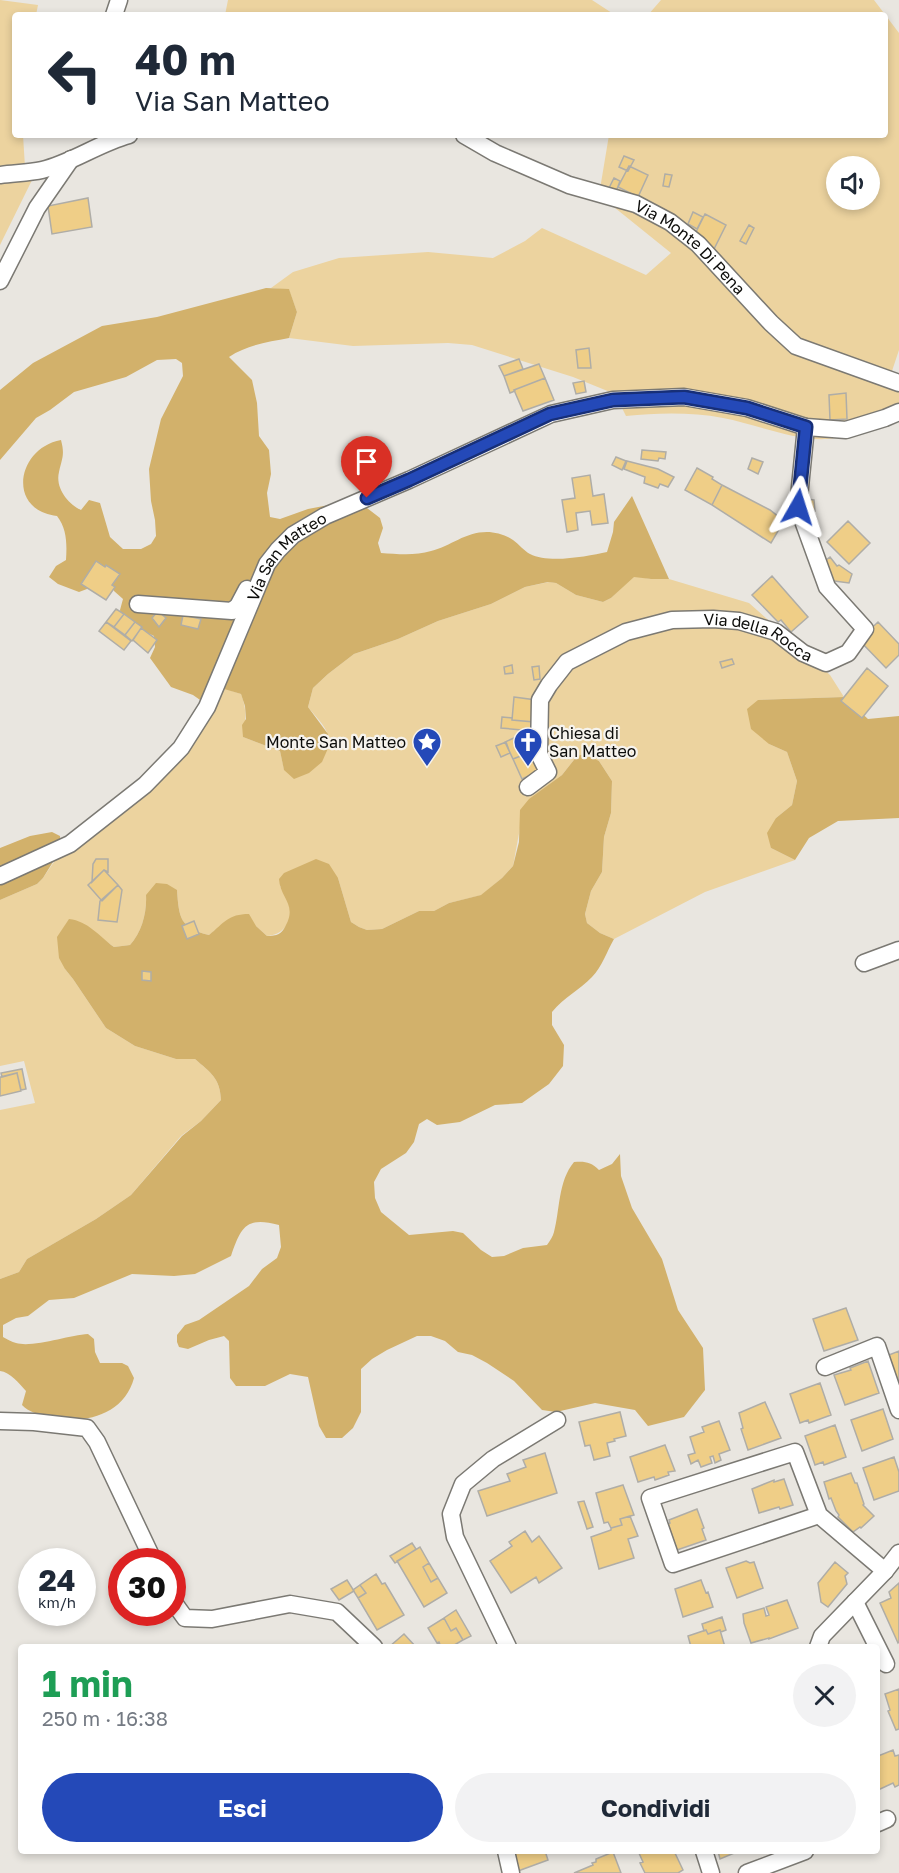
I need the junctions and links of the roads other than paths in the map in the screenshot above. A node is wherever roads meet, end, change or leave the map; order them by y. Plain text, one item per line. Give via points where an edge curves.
1 (111, 138) edge
2 (469, 138) edge
3 (93, 141) edge
4 (71, 159) junction
5 (0, 175) edge
6 (0, 281) edge
7 (899, 383) edge
8 (899, 412) edge
9 (806, 427) junction
10 (267, 564) junction
11 (138, 604) dead end
12 (528, 787) dead end
13 (0, 876) edge
14 (899, 950) edge
15 (864, 963) dead end
16 (825, 1367) dead end
17 (899, 1410) edge
18 (557, 1420) dead end
19 (0, 1421) edge
20 (819, 1515) junction
21 (147, 1548) edge
22 (899, 1553) edge
23 (885, 1571) junction
24 (855, 1602) junction
25 (186, 1618) edge
26 (371, 1644) edge
27 (507, 1644) edge
28 (819, 1644) edge
29 (877, 1644) edge
30 (880, 1650) edge
31 (887, 1663) edge
32 (507, 1854) edge
33 (705, 1854) edge
34 (796, 1854) edge
35 (511, 1873) edge
36 (711, 1873) edge
37 (747, 1873) edge

1 - 3 street
2 - 7 street, Via Monte Di Pena via 569,185 636,204 670,222 698,244 796,346
3 - 4 street
4 - 5 street via 42,170
4 - 6 street via 37,208
8 - 9 street, Via San Matteo via 846,430
9 - 10 street, Via San Matteo via 747,408 684,397 613,400 550,414 325,516 293,536
9 - 12 street, Via della Rocca via 798,507 827,587 865,629 848,653 826,663 803,653 776,632 739,621 672,620 626,632 567,662 549,685 540,700 538,742 538,754 548,772
10 - 11 street via 254,576 232,612
10 - 13 street, Via San Matteo via 207,707 181,748 145,785 70,844
14 - 15 street
16 - 17 street via 877,1347
18 - 27 street via 493,1459 462,1484 451,1514 455,1537
19 - 21 street via 87,1428
20 - 20 street via 795,1452 650,1498 673,1564
20 - 23 street
22 - 23 street
23 - 24 street
24 - 28 street
24 - 29 street
25 - 26 street via 212,1619 290,1604 338,1612
30 - 31 street
32 - 35 street
33 - 36 street
34 - 37 street

